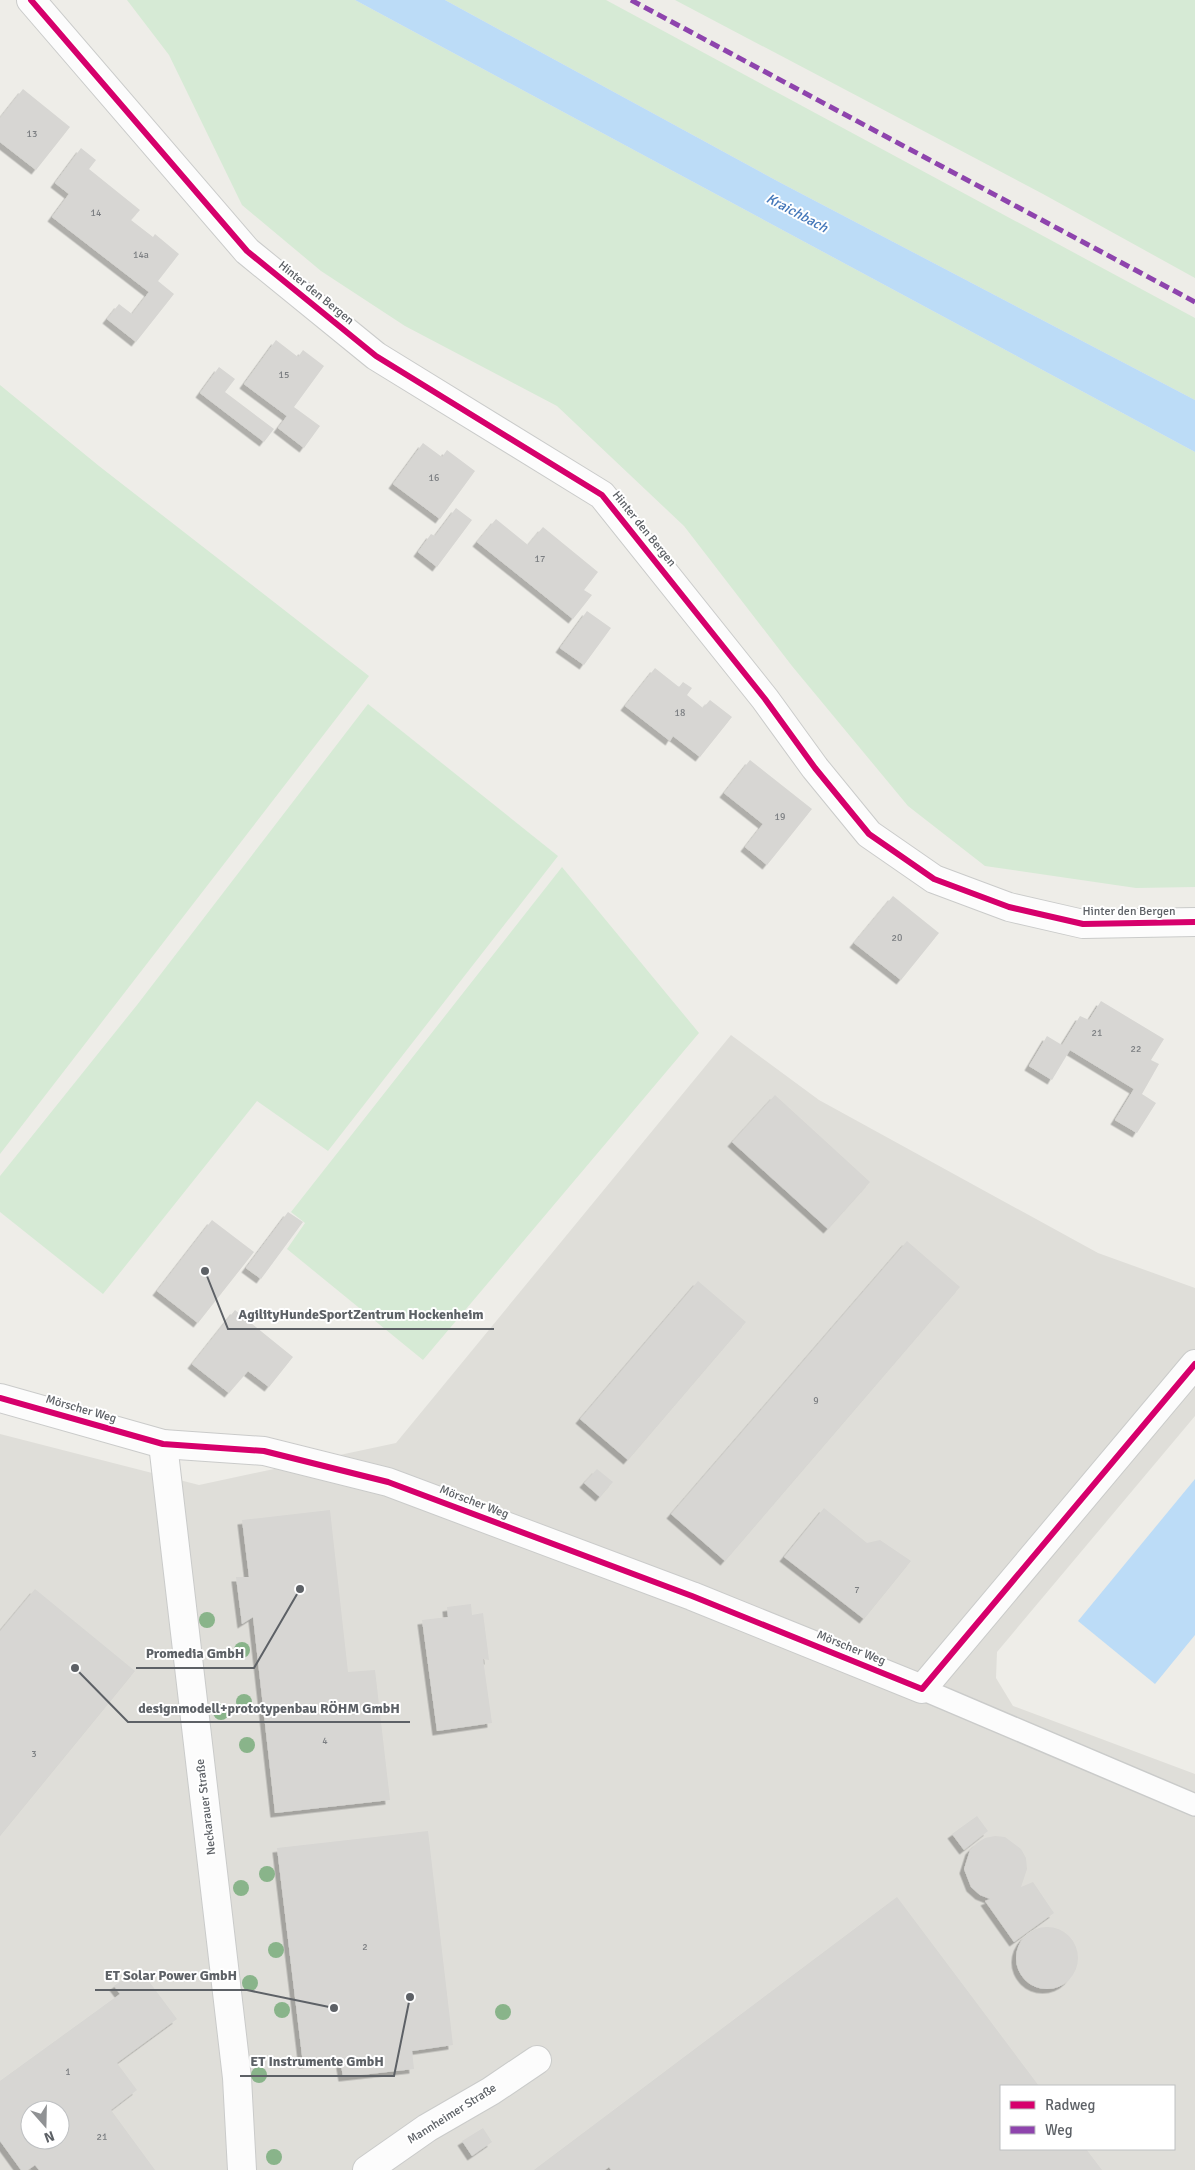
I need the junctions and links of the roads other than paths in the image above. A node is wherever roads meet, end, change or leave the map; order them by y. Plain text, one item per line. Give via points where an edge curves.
1 (32, 0) edge
2 (1195, 922) edge
3 (1195, 1364) edge
4 (0, 1398) edge
5 (163, 1444) junction
6 (922, 1689) junction
7 (1195, 1805) edge
8 (537, 2060) dead end
9 (242, 2170) edge
10 (367, 2170) edge

1 - 2 street, Hinter den Bergen via 247,250 376,356 602,495 869,834 934,879 1009,908 1083,924
3 - 6 street
4 - 5 street, Mörscher Weg
5 - 6 street, Mörscher Weg via 264,1451 388,1482 692,1596
5 - 9 street, Neckarauer Straße via 237,2078
6 - 7 lane, Mörscher Weg
8 - 10 street, Mannheimer Straße via 427,2128

